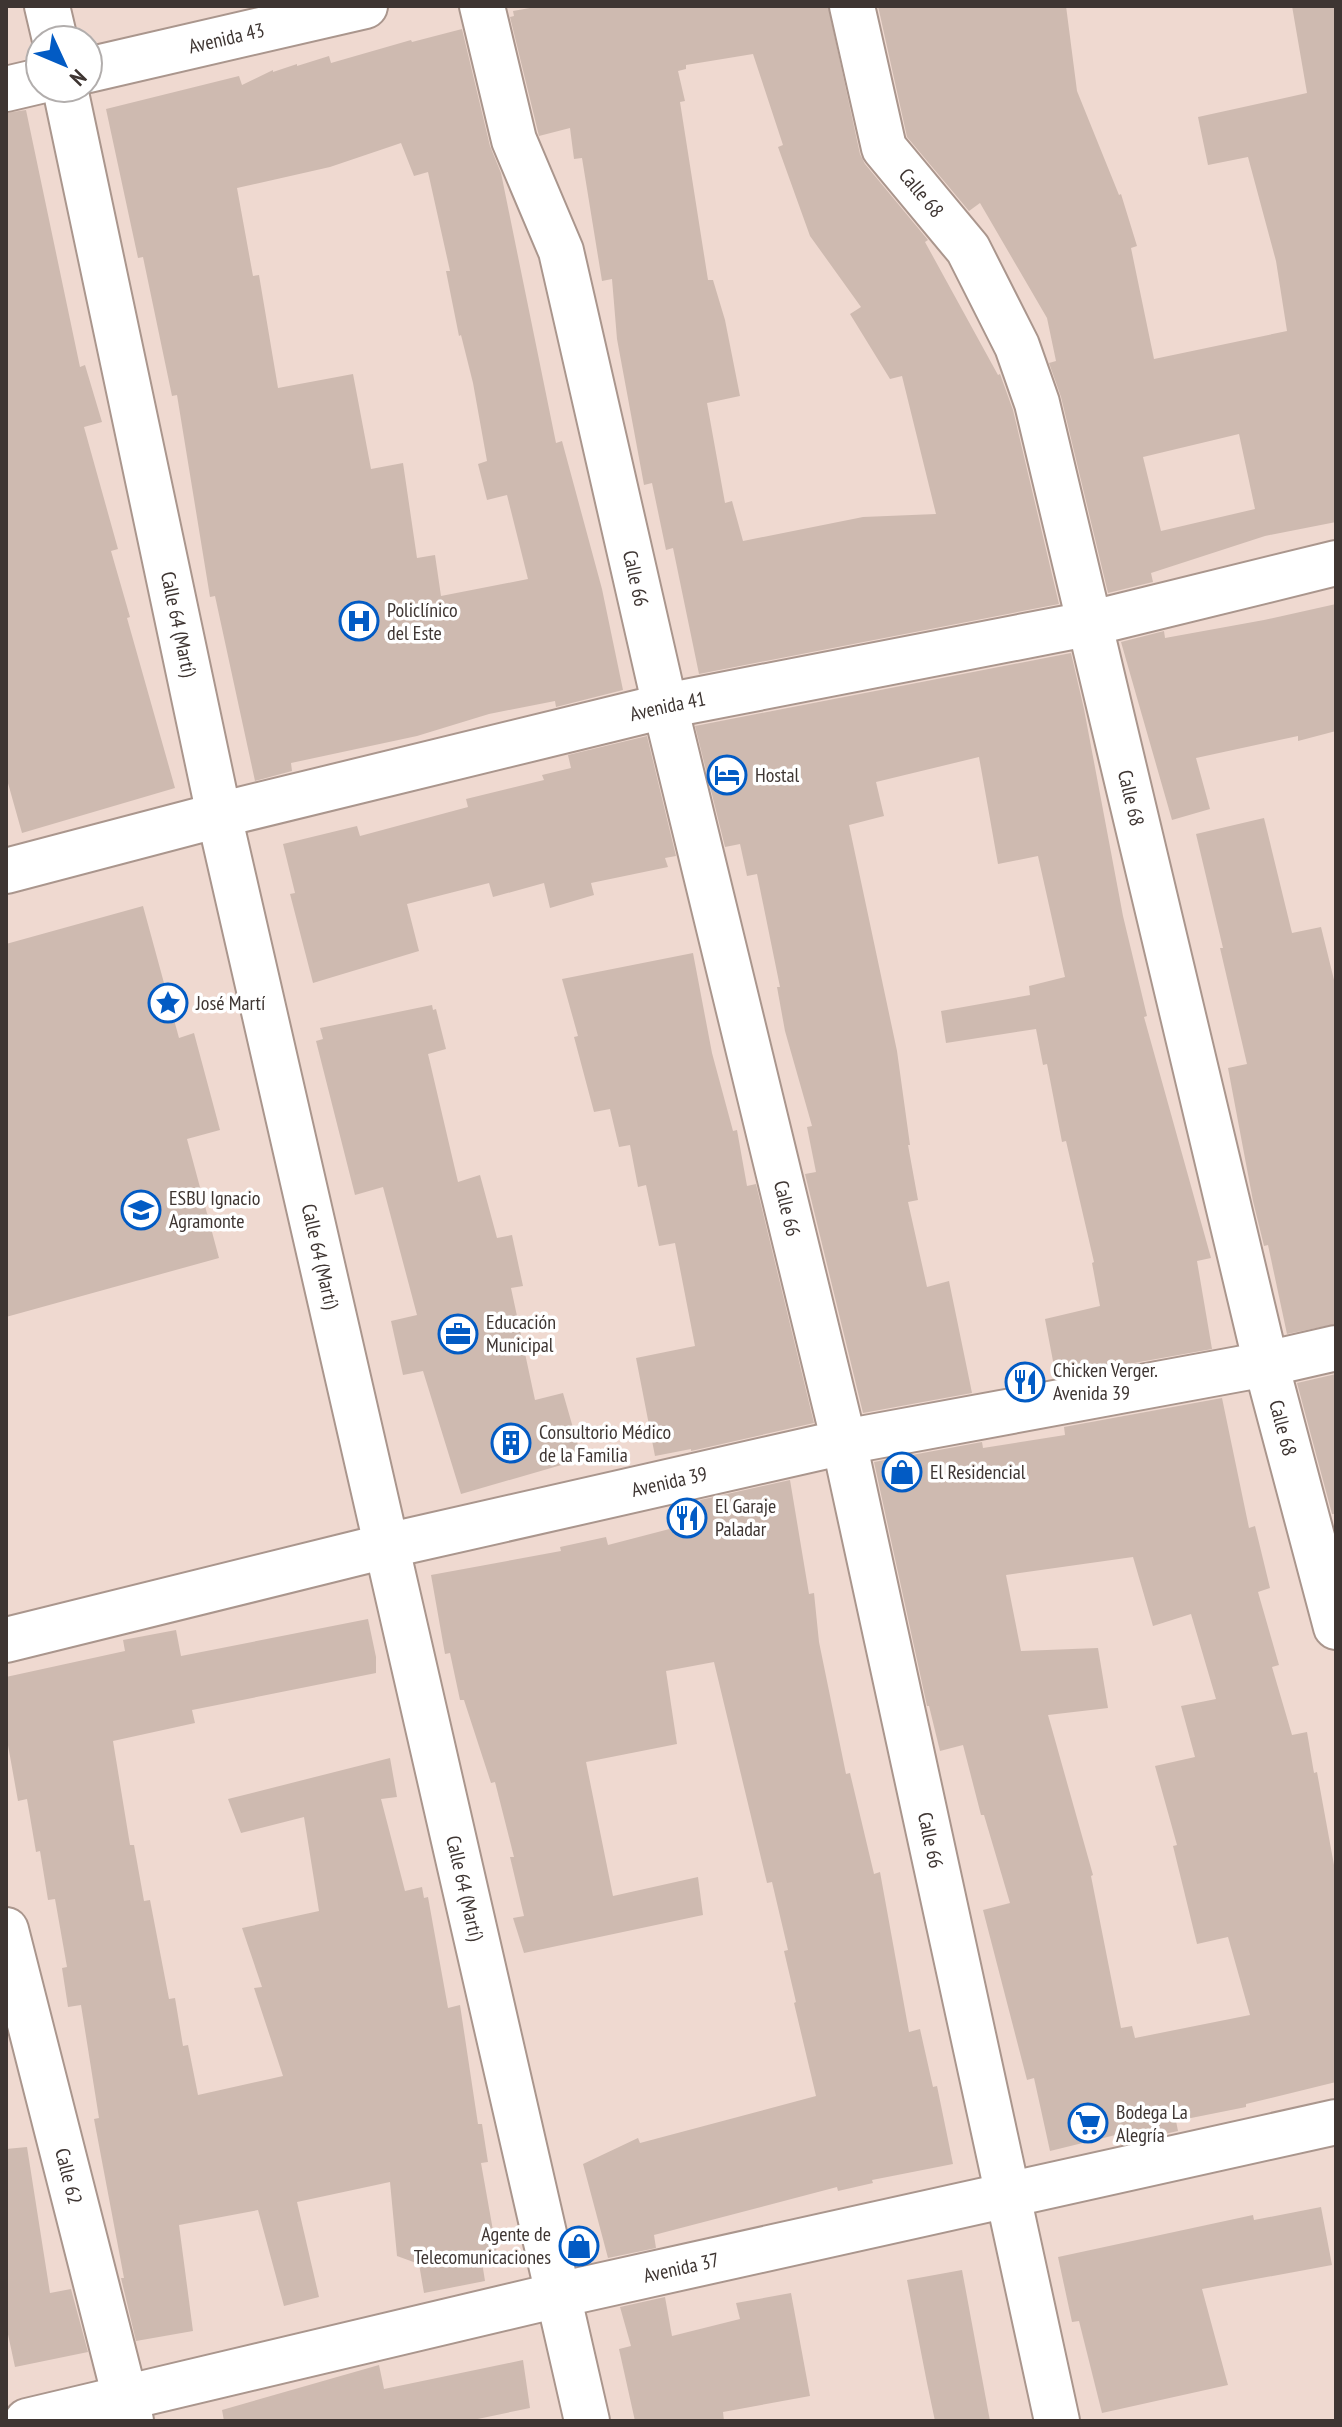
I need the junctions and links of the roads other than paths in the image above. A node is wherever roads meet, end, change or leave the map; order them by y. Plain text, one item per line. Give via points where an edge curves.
1 (365, 6) edge
2 (482, 6) edge
3 (852, 6) edge
4 (317, 12) edge
5 (104, 66) edge
6 (68, 104) edge
7 (1336, 563) edge
8 (1092, 623) junction
9 (665, 706) junction
10 (219, 815) junction
11 (6, 871) edge
12 (1336, 1348) edge
13 (1266, 1364) junction
14 (844, 1442) junction
15 (386, 1546) junction
16 (1336, 1627) edge
17 (6, 1640) edge
18 (6, 1930) edge
19 (1336, 2122) edge
20 (1008, 2196) junction
21 (558, 2295) junction
22 (128, 2410) edge
23 (27, 2421) edge
24 (587, 2421) edge
25 (1057, 2421) edge

1 - 4 street, Avenida 43
2 - 9 street, Calle 66 via 514,140 561,251
3 - 8 street, Calle 68 via 884,148 968,249 1017,346 1037,403
4 - 5 street, Avenida 43
6 - 10 street, Calle 64 (Martí)
7 - 8 street, Avenida 41
8 - 9 street, Avenida 41
8 - 13 street, Calle 68
9 - 10 street, Avenida 41
9 - 14 street, Calle 66
10 - 11 street, Avenida 41
10 - 15 street, Calle 64 (Martí)
12 - 13 street, Avenida 39
13 - 14 street, Avenida 39
13 - 16 street, Calle 68
14 - 15 street, Avenida 39
14 - 20 street, Calle 66
15 - 17 street, Avenida 39
15 - 21 street, Calle 64 (Martí)
18 - 22 street, Calle 62
19 - 20 street, Avenida 37
20 - 21 street, Avenida 37
20 - 25 street, Calle 66
21 - 22 street, Avenida 37
21 - 24 street, Calle 64 (Martí)
22 - 23 street, Avenida 37

